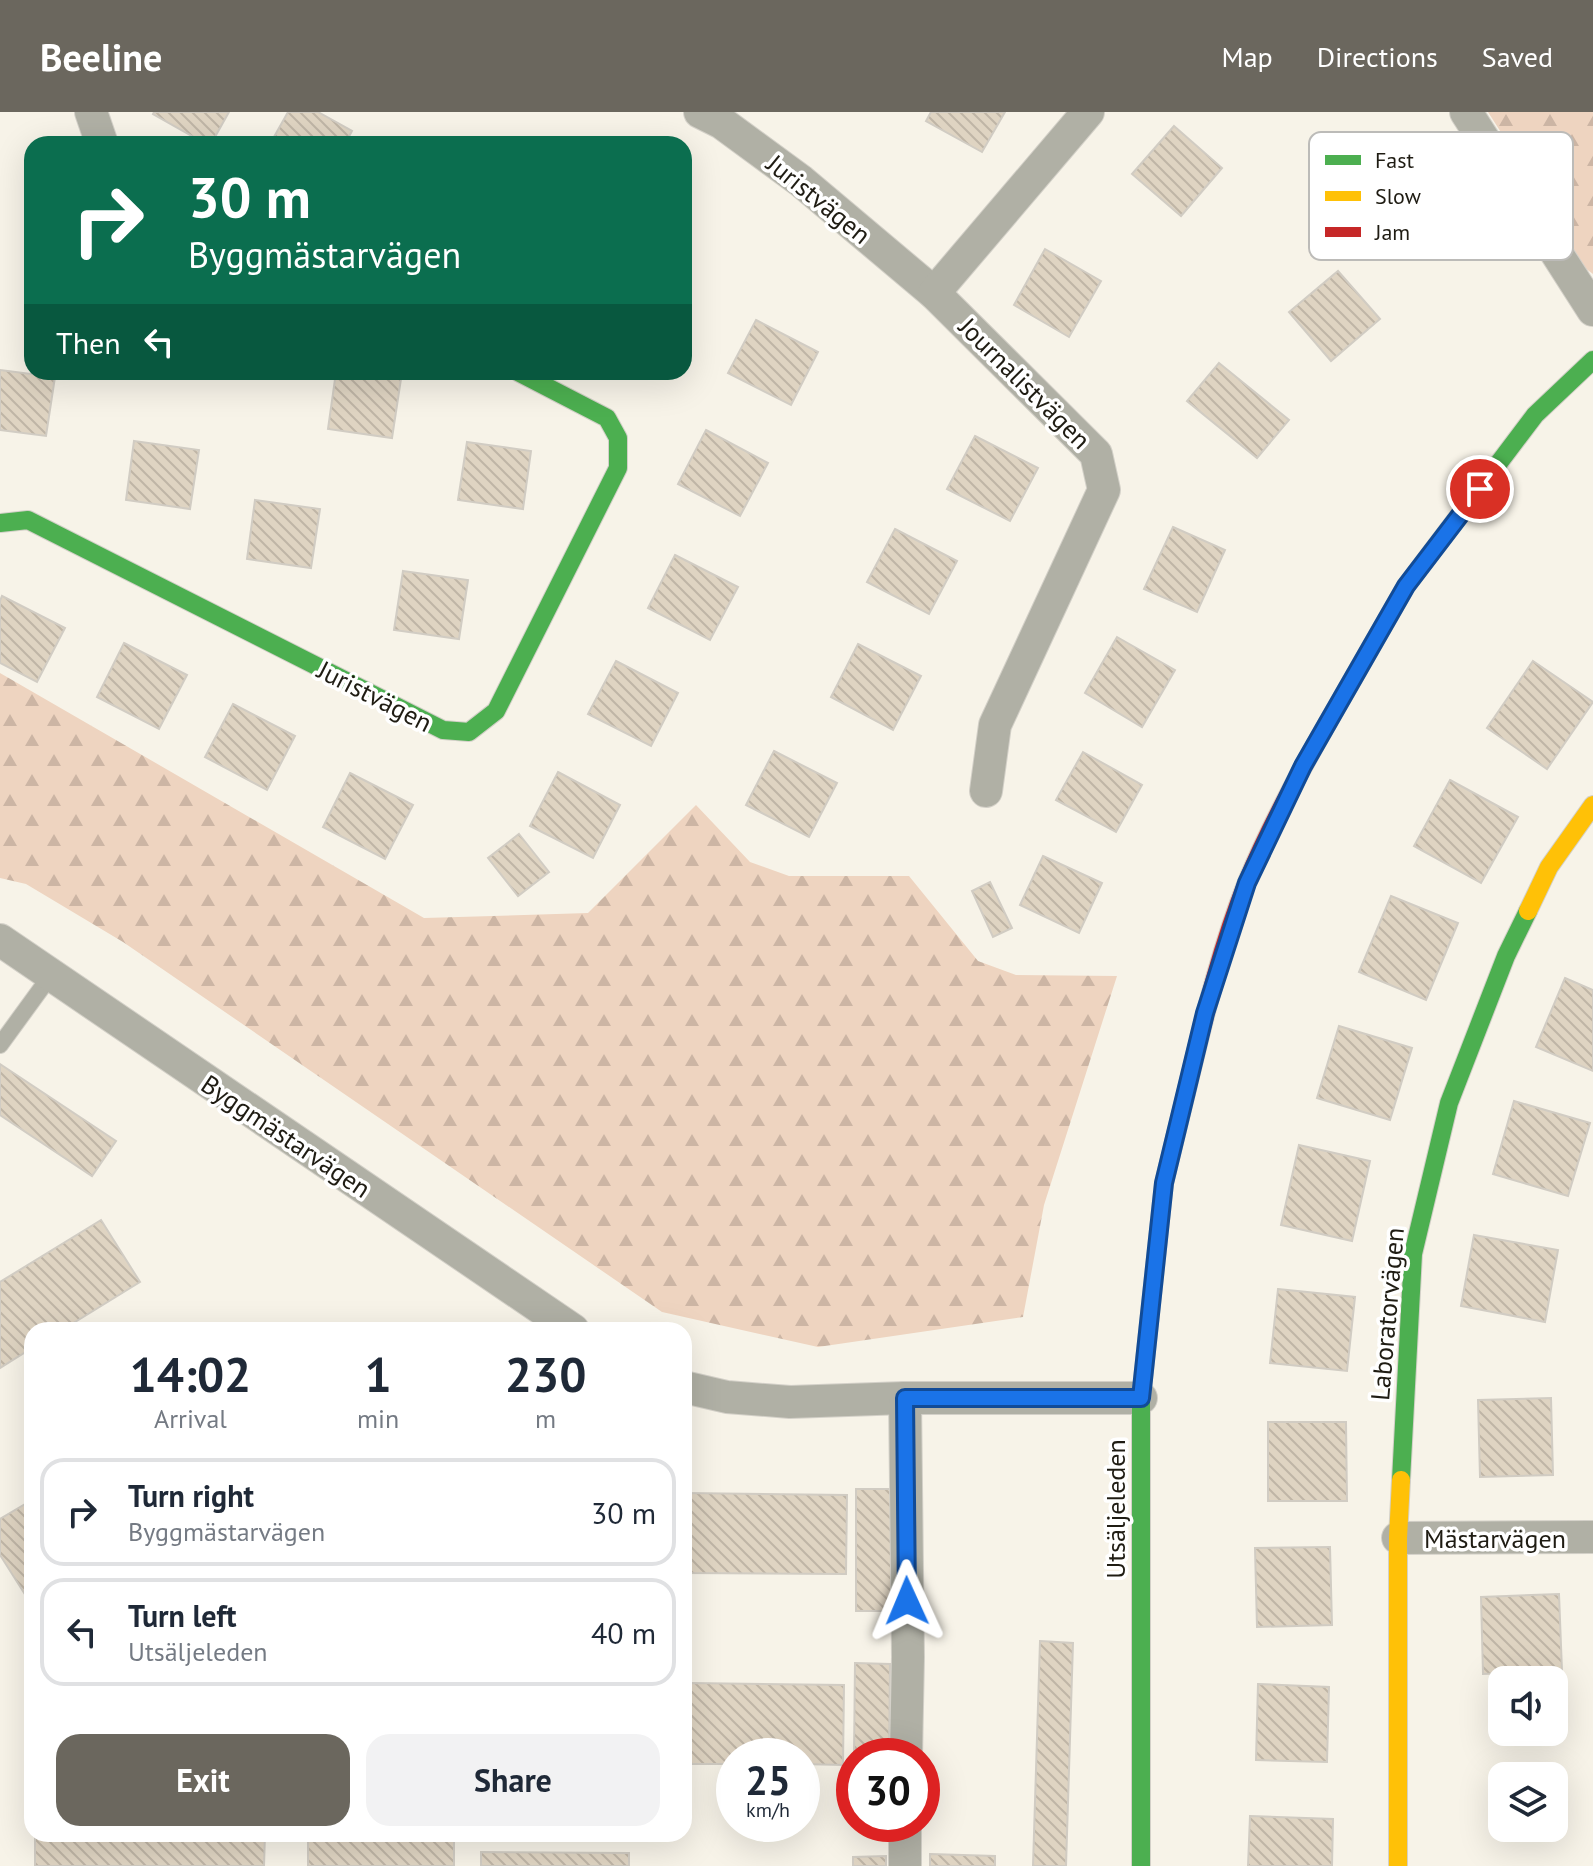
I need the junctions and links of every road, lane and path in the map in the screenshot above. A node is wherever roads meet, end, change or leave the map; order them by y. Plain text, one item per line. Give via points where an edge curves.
1 (91, 112) edge
2 (700, 112) edge
3 (1088, 112) edge
4 (1466, 112) edge
5 (1479, 132) edge
6 (99, 136) edge
7 (1561, 260) edge
8 (934, 293) junction
9 (1593, 310) edge
10 (1593, 360) edge
11 (533, 380) edge
12 (0, 523) edge
13 (986, 791) dead end
14 (1593, 805) edge
15 (0, 940) edge
16 (51, 975) junction
17 (0, 1045) edge
18 (561, 1322) edge
19 (692, 1389) edge
20 (905, 1398) junction
21 (1141, 1398) junction
22 (1593, 1537) edge
23 (1398, 1538) junction
24 (906, 1738) edge
25 (905, 1842) edge
26 (905, 1866) edge
27 (1141, 1866) edge
28 (1398, 1866) edge

1 - 6 street
2 - 8 street, Juristvägen via 801,181
3 - 8 street
4 - 5 street
7 - 9 street
8 - 13 street, Journalistvägen via 1096,454 1104,490 995,725
10 - 21 street, Utsäljeleden via 1535,415 1406,586 1303,766 1247,883 1205,1013 1164,1183
11 - 12 street, Juristvägen via 607,418 618,438 618,468 496,711 469,732 443,730 28,520
14 - 23 street, Laboratorvägen via 1549,867 1506,956 1449,1103 1413,1254
15 - 16 street, Byggmästarvägen
16 - 17 lane
16 - 18 street, Byggmästarvägen
19 - 20 street via 790,1402
20 - 21 street
20 - 24 street
21 - 27 street, Utsäljeleden
22 - 23 street, Mästarvägen
23 - 28 street, Laboratorvägen
25 - 26 street

